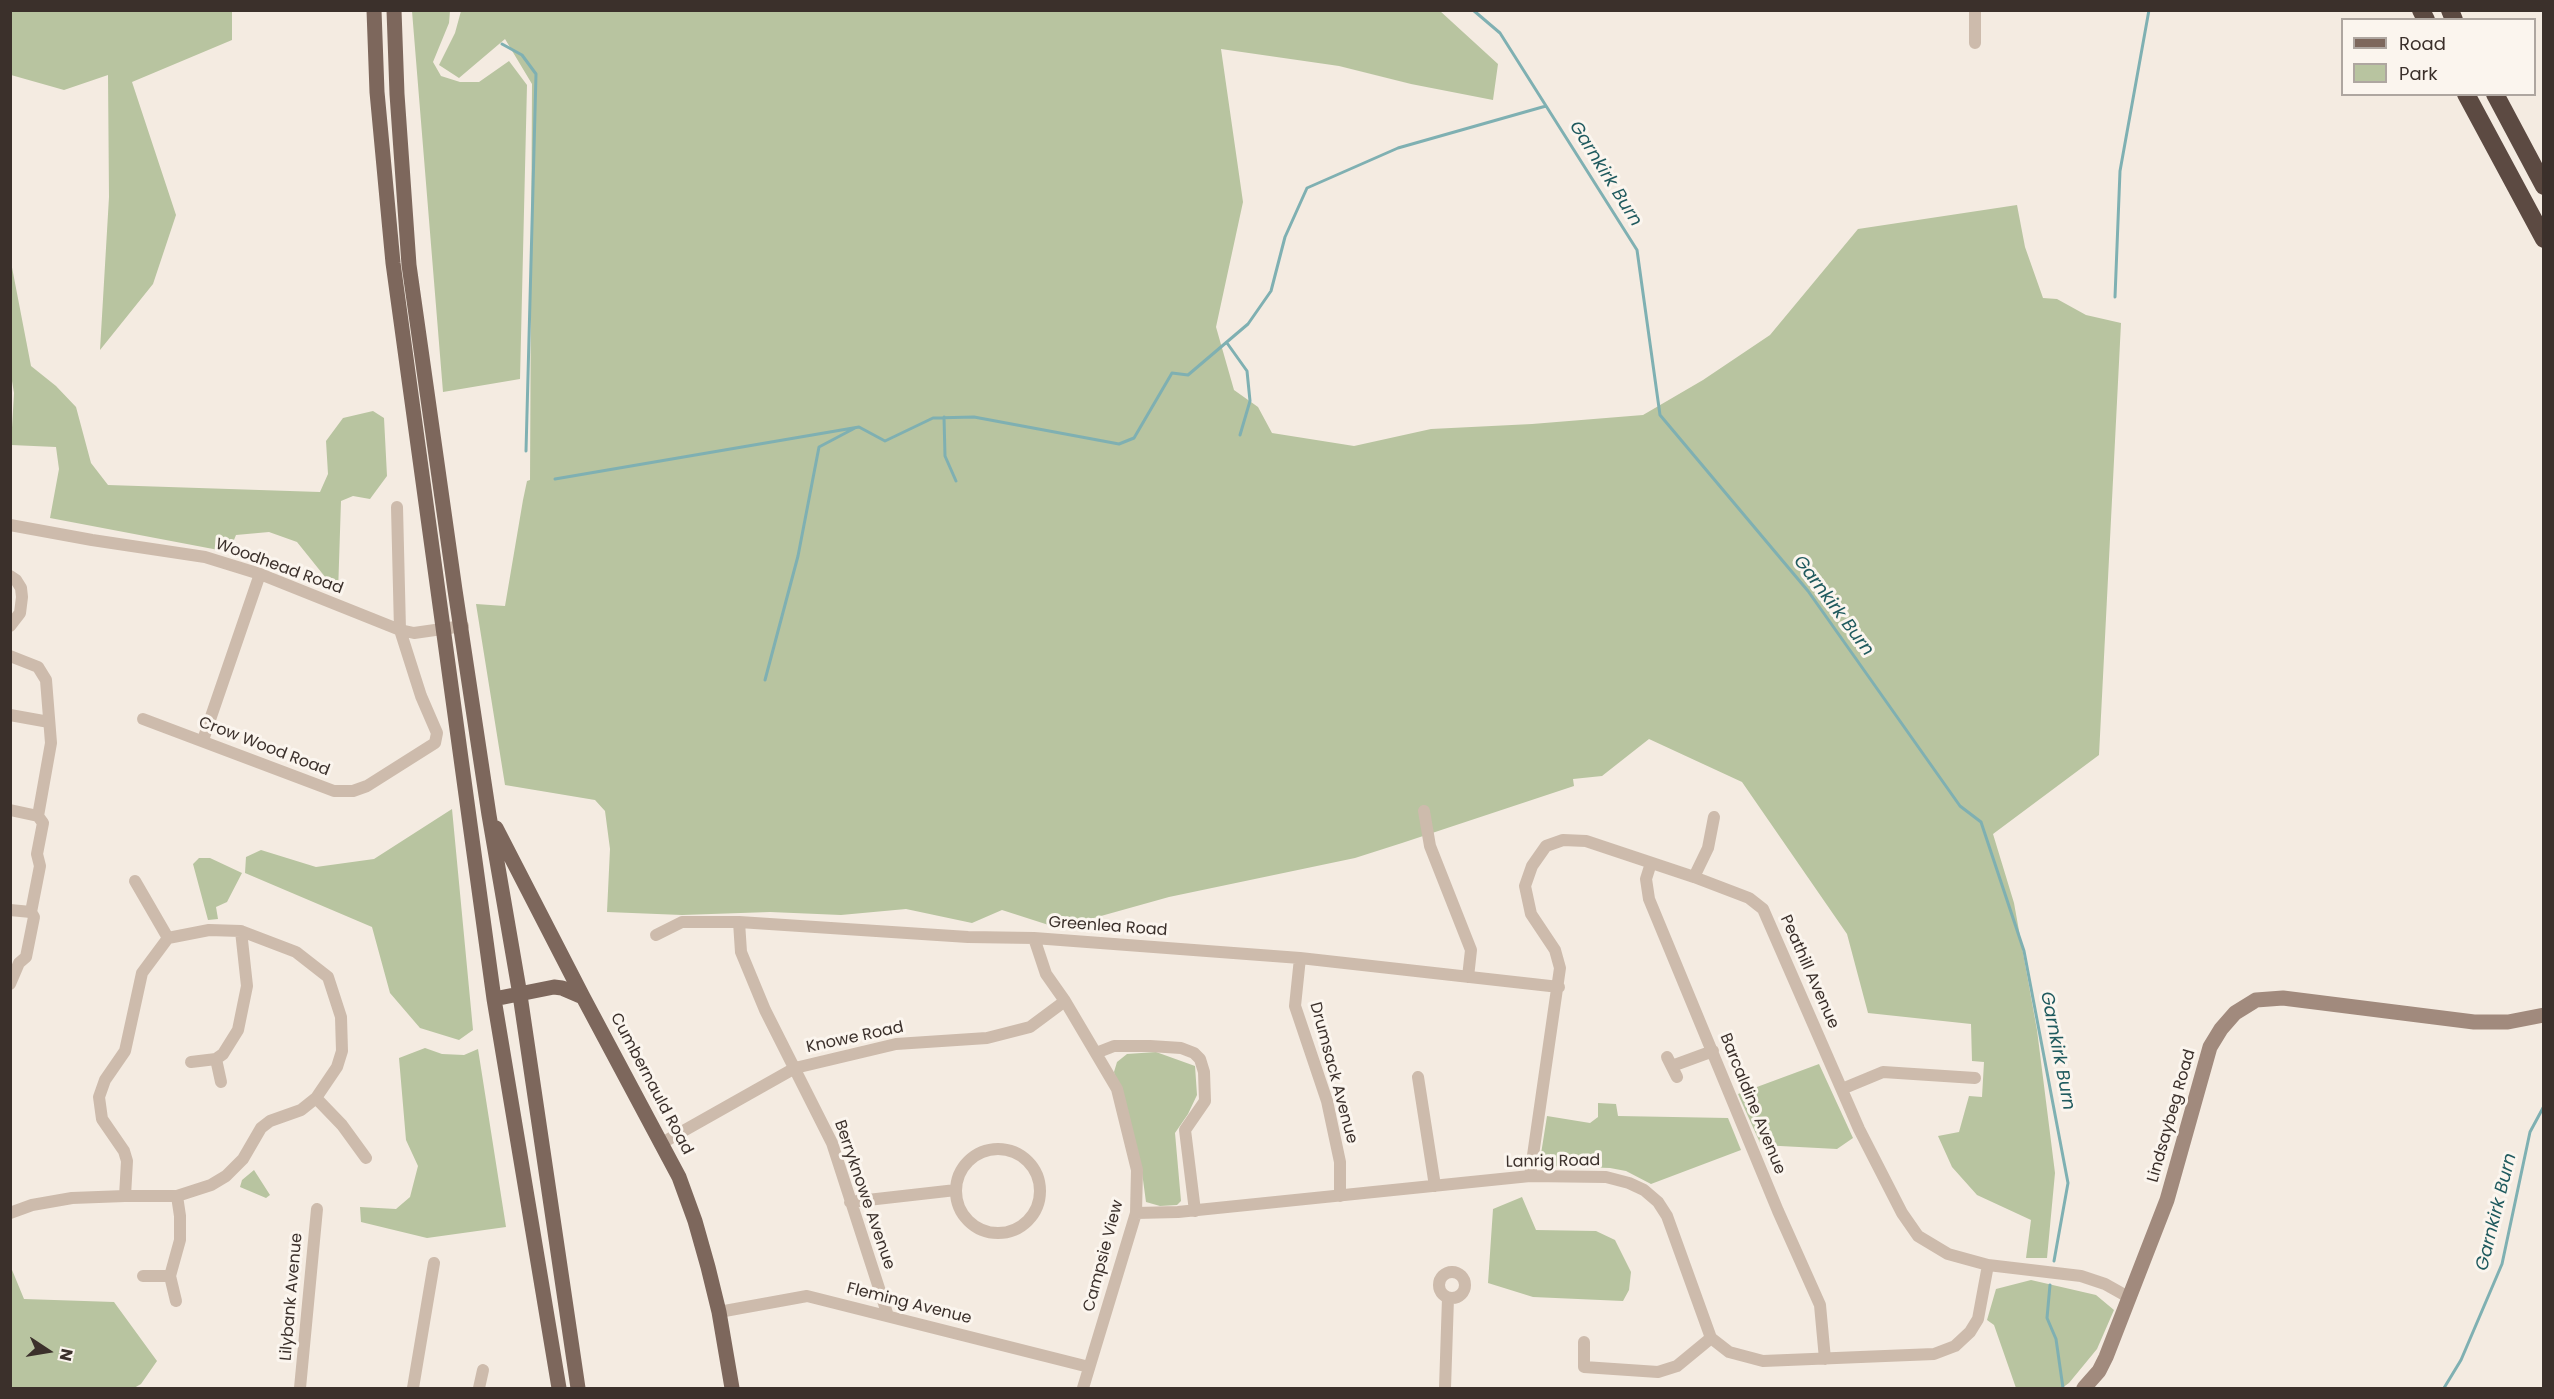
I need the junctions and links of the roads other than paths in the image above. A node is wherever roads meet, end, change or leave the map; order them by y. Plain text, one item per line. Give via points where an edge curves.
1 (374, 10) edge
2 (394, 10) edge
3 (1975, 10) edge
4 (1975, 44) dead end
5 (2467, 96) edge
6 (2495, 96) edge
7 (2544, 186) edge
8 (2544, 238) edge
9 (397, 507) dead end
10 (10, 525) edge
11 (260, 574) junction
12 (10, 576) edge
13 (10, 626) edge
14 (463, 626) junction
15 (443, 629) junction
16 (400, 630) junction
17 (10, 656) edge
18 (10, 715) edge
19 (143, 719) dead end
20 (49, 722) junction
21 (203, 740) junction
22 (10, 810) edge
23 (1424, 811) dead end
24 (489, 815) junction
25 (38, 816) junction
26 (1714, 817) dead end
27 (1651, 863) junction
28 (1694, 877) junction
29 (135, 881) dead end
30 (10, 910) edge
31 (32, 912) junction
32 (739, 922) junction
33 (241, 931) junction
34 (656, 935) dead end
35 (168, 938) junction
36 (1034, 938) junction
37 (1300, 958) junction
38 (1468, 977) junction
39 (10, 984) edge
40 (1559, 987) junction
41 (520, 995) junction
42 (583, 997) junction
43 (494, 999) junction
44 (1065, 1001) junction
45 (2544, 1015) edge
46 (1713, 1051) junction
47 (1096, 1053) junction
48 (216, 1059) junction
49 (191, 1062) dead end
50 (1672, 1067) dead end
51 (795, 1068) junction
52 (1418, 1077) dead end
53 (1975, 1078) dead end
54 (221, 1082) dead end
55 (1842, 1089) junction
56 (316, 1098) junction
57 (662, 1143) junction
58 (366, 1158) dead end
59 (1530, 1176) junction
60 (1435, 1186) junction
61 (956, 1190) junction
62 (125, 1196) junction
63 (177, 1196) junction
64 (1340, 1196) junction
65 (850, 1202) junction
66 (316, 1209) dead end
67 (1195, 1211) junction
68 (10, 1213) edge
69 (1136, 1213) junction
70 (434, 1263) dead end
71 (1988, 1265) junction
72 (143, 1276) dead end
73 (170, 1276) junction
74 (1448, 1298) dead end
75 (2130, 1298) junction
76 (176, 1301) dead end
77 (719, 1312) junction
78 (888, 1316) junction
79 (1711, 1338) junction
80 (1584, 1342) dead end
81 (1825, 1359) junction
82 (1089, 1367) junction
83 (483, 1370) dead end
84 (300, 1389) edge
85 (413, 1389) edge
86 (479, 1389) edge
87 (559, 1389) edge
88 (578, 1389) edge
89 (732, 1389) edge
90 (1083, 1389) edge
91 (1445, 1389) edge
92 (2084, 1389) edge

1 - 15 main road via 377,92 393,263
2 - 14 main road via 410,265
3 - 4 street
5 - 8 highway
6 - 7 highway
9 - 16 street
10 - 11 street, Woodhead Road via 205,557
11 - 16 street, Woodhead Road
11 - 21 street
12 - 13 street via 21,588 22,597 20,613
14 - 15 street, Woodhead Road
14 - 24 main road
15 - 16 street, Woodhead Road via 414,633
15 - 43 main road
16 - 21 street, Crow Wood Road via 437,733 435,742 367,786 334,791
17 - 20 street via 38,667 46,680
18 - 20 street
19 - 21 street, Crow Wood Road
20 - 25 street via 51,743
22 - 25 street
23 - 38 street via 1430,846 1470,950
24 - 41 main road
24 - 42 main road, Cumbernauld Road
25 - 31 street via 43,823
26 - 28 street via 1708,848
27 - 28 street, Peathill Avenue
27 - 40 street, Peathill Avenue via 1587,841 1563,840 1546,846 1532,866 1525,886 1531,914 1555,950 1560,968
27 - 46 street, Barcaldine Avenue via 1646,879 1649,898
28 - 55 street, Peathill Avenue via 1749,898 1763,909
29 - 35 street
30 - 31 street
31 - 39 street via 26,957
32 - 34 street, Greenlea Road via 682,922
32 - 36 street, Greenlea Road
32 - 51 street, Berryknowe Avenue via 741,952
33 - 35 street via 209,930
33 - 48 street via 248,986 238,1030
33 - 56 street via 296,951 328,977 341,1017 342,1051 337,1067
35 - 62 street via 142,973 126,1051 105,1080 99,1098 102,1119 127,1161
36 - 37 street, Greenlea Road
36 - 44 street, Campsie View via 1046,974
37 - 38 street, Greenlea Road
37 - 64 street, Drumsack Avenue via 1295,1006 1327,1101 1340,1162
38 - 40 street, Greenlea Road
40 - 59 street, Peathill Avenue
41 - 42 main road via 562,988
41 - 43 main road
41 - 88 main road
42 - 57 main road, Cumbernauld Road
43 - 87 main road
44 - 47 street, Campsie View
44 - 51 street, Knowe Road via 1030,1027 987,1038 896,1044
45 - 75 main road, Lindsaybeg Road via 2508,1022 2474,1022 2283,998 2256,1000 2235,1013 2210,1047 2167,1200
46 - 50 street
46 - 81 street, Barcaldine Avenue via 1820,1305
47 - 67 street via 1114,1046 1150,1046 1181,1048 1200,1059 1205,1101 1185,1130
47 - 69 street, Campsie View via 1117,1089 1137,1170
48 - 49 street
48 - 54 street
51 - 57 street, Knowe Road
51 - 65 street, Berryknowe Avenue via 832,1143
52 - 60 street
53 - 55 street via 1883,1072
55 - 71 street, Peathill Avenue via 1902,1213 1918,1236 1948,1254
56 - 58 street
56 - 63 street via 301,1110 261,1128 243,1158 226,1176
57 - 77 main road, Cumbernauld Road via 695,1221
59 - 60 street, Lanrig Road
59 - 79 street, Lanrig Road via 1606,1177 1636,1187 1658,1202 1667,1216
60 - 64 street, Lanrig Road
61 - 61 street via 967,1163 976,1155 998,1149 1027,1161 1040,1187 1035,1211 1021,1227 999,1233 977,1228 964,1215
61 - 65 street
62 - 63 street
62 - 68 street via 72,1197
63 - 73 street via 180,1240
64 - 67 street, Lanrig Road
65 - 78 street, Berryknowe Avenue
66 - 84 street, Lilybank Avenue
67 - 69 street, Lanrig Road
69 - 82 street, Campsie View
70 - 85 street
71 - 75 street, Peathill Avenue via 2081,1276
71 - 81 street via 1978,1319 1955,1346 1934,1354
72 - 73 street
73 - 76 street
74 - 91 street
75 - 92 main road, Lindsaybeg Road via 2103,1364
77 - 78 street, Fleming Avenue via 807,1296
77 - 89 main road, Cumbernauld Road
78 - 82 street, Fleming Avenue
79 - 80 street via 1677,1366 1658,1372 1584,1367
79 - 81 street via 1730,1352 1763,1361
82 - 90 street, Campsie View
83 - 86 street

